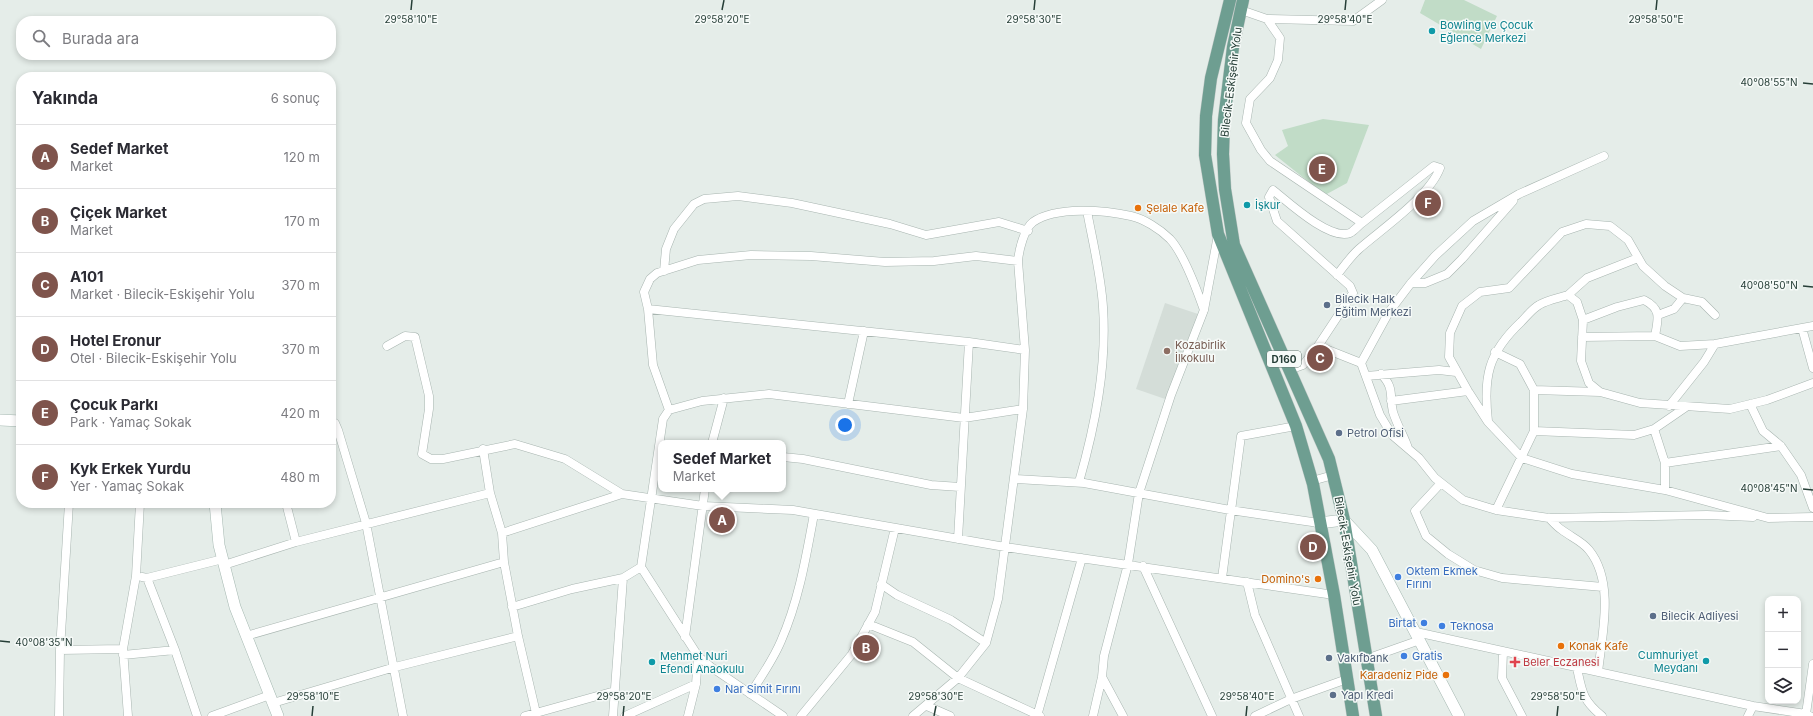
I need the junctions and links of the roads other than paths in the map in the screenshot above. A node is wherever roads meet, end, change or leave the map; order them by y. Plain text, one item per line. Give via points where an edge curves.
1 (1230, 0) edge
2 (1382, 0) edge
3 (1242, 5) edge
4 (1267, 18) junction
5 (1604, 156) dead end
6 (1519, 194) junction
7 (1087, 211) junction
8 (1362, 223) junction
9 (1028, 231) junction
10 (1218, 234) junction
11 (1638, 258) junction
12 (1018, 261) junction
13 (664, 271) junction
14 (1337, 275) junction
15 (1411, 283) junction
16 (1568, 296) junction
17 (1682, 298) junction
18 (648, 309) junction
19 (1204, 310) junction
20 (1658, 316) junction
21 (1715, 316) dead end
22 (1583, 320) junction
23 (1813, 326) edge
24 (1802, 328) junction
25 (864, 331) junction
26 (1654, 336) junction
27 (1582, 337) junction
28 (969, 342) junction
29 (1715, 344) junction
30 (387, 346) dead end
31 (1318, 346) junction
32 (1025, 350) junction
33 (1495, 352) junction
34 (1361, 363) junction
35 (1813, 368) edge
36 (1289, 370) junction
37 (1456, 372) junction
38 (1381, 374) junction
39 (1366, 376) junction
40 (1813, 383) edge
41 (1534, 390) junction
42 (1468, 391) junction
43 (1600, 392) junction
44 (724, 398) junction
45 (1391, 401) junction
46 (848, 404) junction
47 (1750, 404) junction
48 (1669, 406) junction
49 (1686, 407) junction
50 (1023, 409) junction
51 (670, 410) junction
52 (964, 418) junction
53 (0, 420) edge
54 (16, 421) edge
55 (1488, 422) junction
56 (336, 425) edge
57 (1296, 426) junction
58 (1654, 429) junction
59 (1534, 431) junction
60 (660, 440) edge
61 (713, 440) edge
62 (1781, 446) junction
63 (1408, 448) junction
64 (483, 449) junction
65 (658, 455) edge
66 (786, 457) edge
67 (1522, 458) junction
68 (1665, 464) junction
69 (1333, 475) junction
70 (1014, 479) junction
71 (1312, 481) junction
72 (1079, 482) junction
73 (1441, 483) junction
74 (960, 486) junction
75 (1665, 490) junction
76 (705, 492) edge
77 (490, 493) junction
78 (1139, 493) junction
79 (622, 494) junction
80 (652, 498) junction
81 (703, 506) junction
82 (69, 508) edge
83 (140, 508) edge
84 (216, 508) edge
85 (287, 508) edge
86 (1813, 508) edge
87 (1230, 510) junction
88 (1496, 510) junction
89 (814, 514) junction
90 (1813, 517) edge
91 (1549, 518) junction
92 (1768, 518) junction
93 (1344, 520) junction
94 (366, 523) junction
95 (1319, 523) junction
96 (895, 528) junction
97 (502, 533) junction
98 (958, 539) junction
99 (296, 542) junction
100 (1004, 547) junction
101 (1082, 558) junction
102 (224, 562) junction
103 (504, 562) junction
104 (1128, 564) junction
105 (1143, 566) junction
106 (641, 567) junction
107 (136, 576) junction
108 (147, 578) junction
109 (623, 578) junction
110 (1222, 578) junction
111 (1246, 582) junction
112 (881, 584) junction
113 (1603, 587) junction
114 (1334, 595) junction
115 (381, 598) junction
116 (512, 607) junction
117 (868, 624) junction
118 (246, 636) junction
119 (518, 636) junction
120 (1418, 636) junction
121 (685, 637) junction
122 (986, 643) junction
123 (60, 650) junction
124 (175, 650) junction
125 (1503, 651) junction
126 (123, 652) junction
127 (698, 656) junction
128 (1366, 659) junction
129 (1813, 664) edge
130 (395, 668) junction
131 (1577, 668) junction
132 (1598, 672) junction
133 (1102, 677) junction
134 (958, 678) junction
135 (1347, 679) junction
136 (696, 684) junction
137 (1811, 689) edge
138 (614, 691) junction
139 (750, 694) junction
140 (272, 699) junction
141 (1291, 699) junction
142 (927, 706) junction
143 (1753, 706) junction
144 (536, 713) junction
145 (1808, 715) edge
146 (59, 716) edge
147 (128, 716) edge
148 (197, 716) edge
149 (212, 716) edge
150 (278, 716) edge
151 (404, 716) edge
152 (525, 716) edge
153 (613, 716) edge
154 (625, 716) edge
155 (688, 716) edge
156 (783, 716) edge
157 (801, 716) edge
158 (913, 716) edge
159 (950, 716) edge
160 (1038, 716) edge
161 (1093, 716) edge
162 (1123, 716) edge
163 (1212, 716) edge
164 (1255, 716) edge
165 (1299, 716) edge
166 (1354, 716) edge
167 (1376, 716) edge
168 (1459, 716) edge
169 (1522, 716) edge
170 (1602, 716) edge
171 (1748, 716) edge

1 - 10 main road, Bilecik-Eskişehir Yolu / D160 via 1211,78 1206,132 1205,155
2 - 4 street via 1352,21
3 - 4 street
3 - 36 main road, Bilecik-Eskişehir Yolu / D160 via 1233,47 1224,120 1225,189 1234,245
4 - 8 street via 1280,38 1278,60 1270,78 1250,99 1246,123 1270,162
5 - 6 street
6 - 15 street via 1473,221 1435,256
6 - 15 street via 1447,274 1425,283
7 - 9 street via 1051,213 1032,223
7 - 19 street via 1132,216 1151,224 1170,239 1191,275
7 - 72 street via 1103,307 1103,339 1101,380 1092,437
8 - 14 street via 1350,233 1334,233 1273,190 1269,197 1277,221
8 - 14 street via 1434,166 1440,168 1436,177 1406,209 1358,250
9 - 12 street via 1019,247
9 - 13 street via 999,222 926,235 890,224 792,203 738,196 704,199 694,204 674,228 666,249
10 - 19 street
10 - 57 main road, Bilecik-Eskişehir Yolu / D160
11 - 16 street via 1587,278
11 - 17 street via 1642,266
11 - 37 street via 1628,240 1610,226 1586,224 1562,232 1508,288 1480,292 1462,306 1450,333 1449,357
12 - 13 street via 976,256 934,261 885,262 811,256 751,255 698,260
12 - 32 street
13 - 18 street via 650,279 644,292
14 - 31 street via 1350,286 1353,293
15 - 34 street via 1389,312
16 - 22 street via 1577,302
16 - 33 street via 1539,305
17 - 20 street via 1674,309
17 - 21 street via 1702,302
18 - 25 street
18 - 51 street via 653,365
19 - 78 street via 1171,395
20 - 22 street via 1652,304 1644,300
20 - 26 street
22 - 27 street
23 - 24 street
24 - 29 street
24 - 35 street
25 - 28 street
25 - 46 street
26 - 27 street
26 - 29 street via 1680,346
27 - 43 street via 1581,361 1589,383
28 - 32 street
28 - 52 street
29 - 48 street
30 - 64 street via 405,336 416,337 429,396 422,454 431,459 443,459
31 - 34 street
31 - 36 street via 1302,365
32 - 50 street
33 - 41 street via 1520,364
33 - 55 street via 1485,395
34 - 39 street
36 - 69 main road, Bilecik-Eskişehir Yolu / D160 via 1329,459
37 - 38 street via 1440,370
37 - 42 street
38 - 39 street
38 - 45 street via 1392,392
39 - 63 street via 1380,415 1392,435
40 - 47 street
41 - 43 street
41 - 59 street
42 - 45 street
42 - 55 street
43 - 48 street via 1640,403
44 - 46 street via 769,394
44 - 51 street
44 - 61 street
45 - 63 street
46 - 52 street
47 - 49 street via 1730,409
47 - 62 street via 1763,431
48 - 49 street
49 - 58 street
50 - 52 street
50 - 70 street
51 - 60 street via 663,419
52 - 74 street
53 - 54 street
55 - 67 street
56 - 94 street
57 - 71 main road, Bilecik-Eskişehir Yolu / D160
57 - 87 street via 1241,436
58 - 59 street via 1634,436
58 - 68 street
59 - 67 street
62 - 68 street
62 - 86 street via 1801,474
63 - 73 street
64 - 77 street
64 - 79 street via 515,444 565,459
65 - 80 street
66 - 74 street via 931,485
67 - 75 street via 1572,474
67 - 88 street
68 - 75 street
69 - 71 street
69 - 93 main road, Bilecik-Eskişehir Yolu / D160
70 - 72 street
70 - 100 street
71 - 95 main road, Bilecik-Eskişehir Yolu / D160
72 - 78 street
73 - 88 street via 1463,500
73 - 113 street via 1416,511 1426,536 1448,554 1474,570 1502,578
74 - 98 street
75 - 92 street
76 - 81 street
77 - 94 street
77 - 97 street
78 - 87 street
78 - 104 street
79 - 80 street
79 - 97 street
80 - 81 street
80 - 106 street
81 - 89 street via 793,510
81 - 121 street
82 - 123 street
83 - 107 street
84 - 102 street
85 - 99 street
87 - 95 street
87 - 110 street
88 - 91 street
89 - 96 street
89 - 139 street via 802,579 792,613 781,642
90 - 92 street
91 - 92 street via 1708,515
91 - 113 street via 1590,550 1601,574
93 - 95 street
93 - 120 street via 1372,550
93 - 128 main road, Bilecik-Eskişehir Yolu / D160
94 - 99 street
94 - 115 street
95 - 114 main road, Bilecik-Eskişehir Yolu / D160
96 - 98 street
96 - 112 street
97 - 103 street
98 - 100 street
99 - 102 street
100 - 101 street
100 - 122 street via 998,599
101 - 104 street
101 - 160 street
102 - 108 street
102 - 118 street via 235,607
103 - 115 street
103 - 116 street
104 - 105 street
104 - 133 street via 1104,656
105 - 110 street
105 - 163 street
106 - 109 street
106 - 121 street
107 - 108 street
107 - 126 street
108 - 124 street
109 - 116 street via 572,589
109 - 138 street
110 - 111 street
111 - 114 street
111 - 141 street via 1255,615
112 - 117 street via 875,612
112 - 122 street via 897,595 950,620
113 - 132 street via 1606,604
114 - 135 main road, Bilecik-Eskişehir Yolu / D160
115 - 118 street
115 - 130 street
116 - 119 street
117 - 134 street via 913,642
117 - 157 street via 852,654
118 - 140 street
119 - 130 street
119 - 144 street
120 - 125 street
120 - 128 street
120 - 168 street
121 - 127 street
122 - 134 street
123 - 126 street
123 - 146 street
124 - 126 street
124 - 148 street
125 - 131 street
125 - 169 street via 1502,678
126 - 147 street
127 - 136 street
127 - 139 street
128 - 167 main road, Bilecik-Eskişehir Yolu / D160
129 - 137 street
130 - 140 street
130 - 151 street
131 - 132 street
131 - 170 street via 1582,694
132 - 143 street
133 - 161 street
133 - 162 street
134 - 142 street
134 - 160 street
135 - 141 street
135 - 166 main road, Bilecik-Eskişehir Yolu / D160
136 - 154 street
136 - 155 street
137 - 145 street
138 - 144 street
138 - 153 street
139 - 156 street
140 - 149 street
140 - 150 street
141 - 164 street
141 - 165 street
142 - 158 street
142 - 159 street
143 - 145 street
143 - 171 street
144 - 152 street

